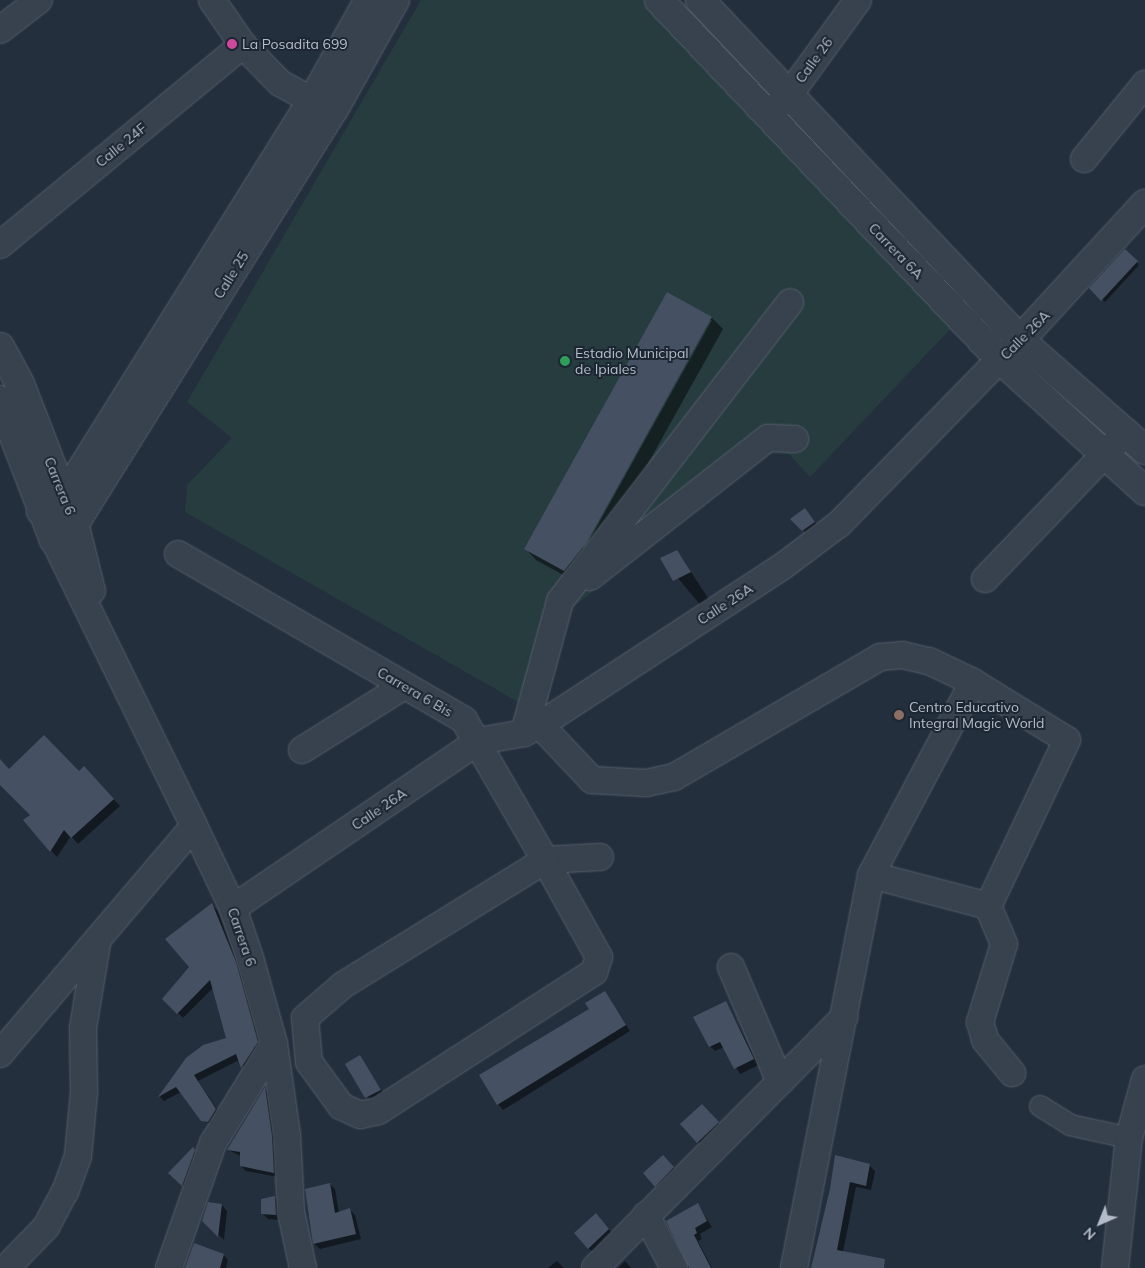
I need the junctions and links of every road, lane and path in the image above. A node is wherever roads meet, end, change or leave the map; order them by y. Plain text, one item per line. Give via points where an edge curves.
1 (39, 0) edge
2 (212, 0) edge
3 (369, 0) edge
4 (395, 0) edge
5 (659, 0) edge
6 (700, 0) edge
7 (858, 0) edge
8 (0, 30) edge
9 (243, 45) junction
10 (1145, 84) edge
11 (789, 96) junction
12 (323, 105) junction
13 (766, 116) junction
14 (1084, 159) dead end
15 (1145, 204) edge
16 (0, 244) edge
17 (790, 302) dead end
18 (1021, 341) junction
19 (0, 347) edge
20 (1000, 359) junction
21 (0, 400) edge
22 (795, 439) dead end
23 (1136, 441) edge
24 (1103, 453) junction
25 (1145, 491) edge
26 (52, 505) junction
27 (75, 523) junction
28 (54, 540) junction
29 (178, 554) dead end
30 (985, 579) dead end
31 (560, 601) junction
32 (101, 630) junction
33 (974, 682) junction
34 (404, 686) junction
35 (532, 729) junction
36 (479, 741) junction
37 (302, 750) dead end
38 (194, 826) junction
39 (600, 858) dead end
40 (545, 860) junction
41 (871, 875) junction
42 (988, 906) junction
43 (233, 908) junction
44 (97, 943) junction
45 (731, 967) dead end
46 (844, 1017) junction
47 (274, 1044) junction
48 (0, 1054) edge
49 (1012, 1073) dead end
50 (1145, 1079) edge
51 (780, 1082) junction
52 (1040, 1106) dead end
53 (1129, 1138) junction
54 (646, 1215) junction
55 (10, 1264) dead end
56 (168, 1268) edge
57 (303, 1268) edge
58 (596, 1268) edge
59 (674, 1268) edge
60 (794, 1268) edge
61 (1115, 1268) edge

1 - 8 street
2 - 9 street
3 - 12 street, Calle 25
4 - 12 street, Calle 25
5 - 13 street, Carrera 6A
6 - 11 street, Carrera 6A
7 - 11 street, Calle 26
9 - 12 street via 280,84
9 - 16 street, Calle 24F
10 - 14 street
11 - 13 street, Calle 26
11 - 18 street, Carrera 6A
12 - 26 street, Calle 25
12 - 27 street, Calle 25
13 - 20 street, Carrera 6A
15 - 18 street, Calle 26A
17 - 31 street
18 - 20 street, Calle 26A
18 - 23 street, Carrera 6A
19 - 26 street, Carrera 6 via 20,384
20 - 24 street, Carrera 6A
20 - 35 street, Calle 26A via 840,524 783,566
21 - 26 street, Carrera 6
22 - 31 street via 768,438
23 - 24 street
24 - 25 street, Carrera 6A
24 - 30 street
26 - 27 street, Carrera 6
26 - 28 street, Carrera 6
27 - 28 street, Calle 25
27 - 32 street, Carrera 6
28 - 32 street, Carrera 6
29 - 34 street, Carrera 6 Bis
31 - 35 street
32 - 38 street, Carrera 6
33 - 35 street via 929,661 902,656 880,657 674,777 646,783 592,780
33 - 41 street
33 - 42 street via 1067,740
34 - 36 street, Carrera 6 Bis via 464,720
34 - 37 street
35 - 36 street, Calle 26A
36 - 40 street, Carrera 6 Bis
36 - 43 street, Calle 26A
38 - 43 street, Carrera 6
38 - 44 street
39 - 40 street
40 - 40 street, Carrera 6 Bis via 599,957 594,972 378,1111 360,1115 341,1106 309,1062 305,1018 343,985
41 - 42 street
41 - 46 street
42 - 49 street via 1004,944 980,1022 985,1040
43 - 47 street, Carrera 6
44 - 48 street
44 - 55 street via 83,1028 84,1092 78,1156 65,1192 46,1227
45 - 51 street
46 - 51 street
46 - 60 street
47 - 56 street via 213,1143
47 - 57 street, Carrera 6 via 287,1135 291,1212
50 - 53 street
51 - 54 street
52 - 53 street via 1070,1125
53 - 61 street
54 - 58 street
54 - 59 street

